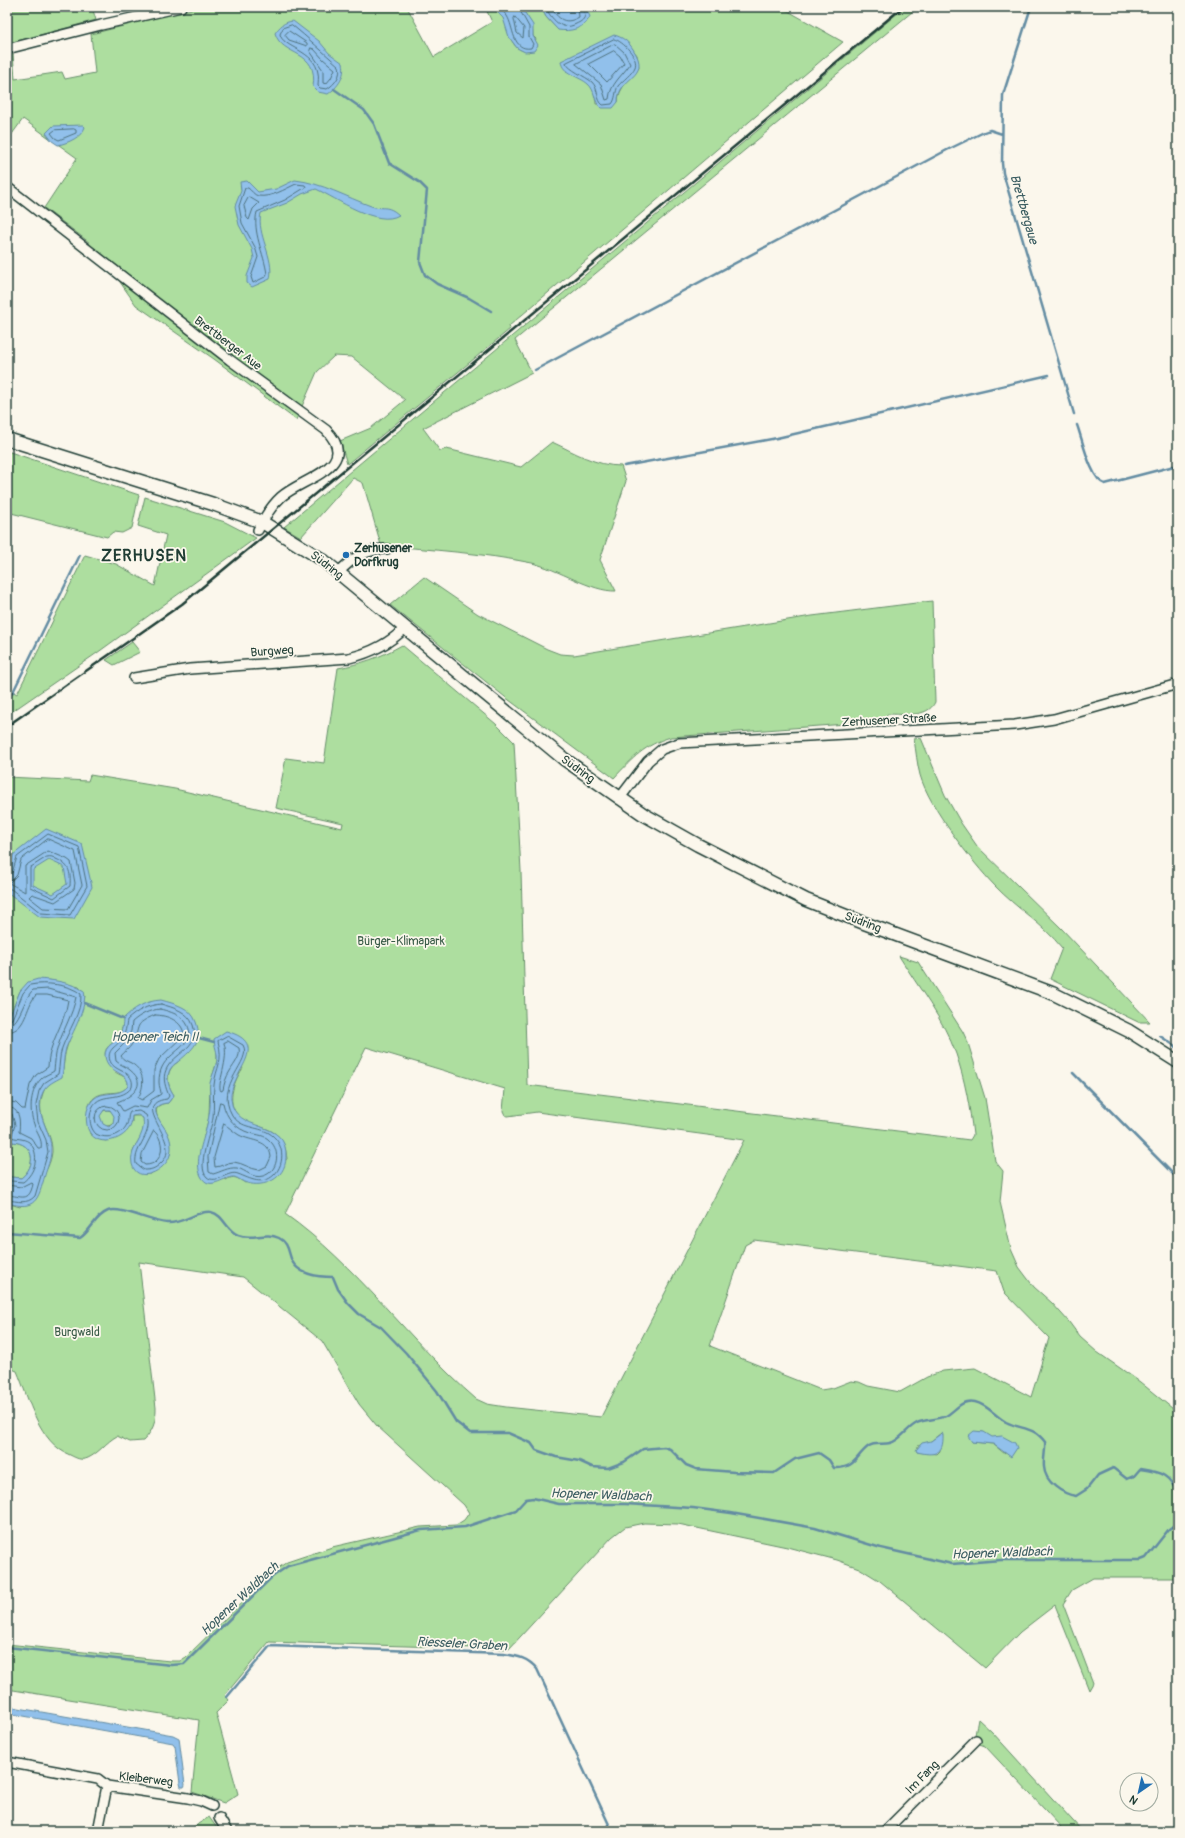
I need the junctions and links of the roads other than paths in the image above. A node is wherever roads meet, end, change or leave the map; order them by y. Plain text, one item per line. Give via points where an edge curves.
1 (181, 7) edge
2 (7, 49) edge
3 (7, 187) edge
4 (7, 439) edge
5 (260, 526) junction
6 (387, 549) dead end
7 (338, 572) junction
8 (405, 628) junction
9 (134, 678) dead end
10 (1178, 684) edge
11 (619, 799) junction
12 (1178, 1062) edge
13 (976, 1740) dead end
14 (7, 1762) edge
15 (107, 1786) junction
16 (212, 1806) dead end
17 (219, 1818) dead end
18 (98, 1831) edge
19 (227, 1831) edge
20 (885, 1831) edge

1 - 2 street
3 - 5 street, Brettberger Aue via 230,360 326,430 334,439 338,449 334,462 326,470 281,496 270,508
4 - 5 main road, Südring via 213,504
5 - 7 main road, Südring via 294,540
6 - 7 street via 377,549 356,557
7 - 8 main road, Südring
8 - 9 street, Burgweg via 378,648 349,658 190,669
8 - 11 main road, Südring via 564,759
10 - 11 street, Zerhusener Straße via 1054,720 1015,725 679,744 662,749 648,761
11 - 12 main road, Südring via 698,845 806,900 1052,993 1124,1028
13 - 20 street, Im Fang
14 - 15 street, Kleiberweg via 98,1779
15 - 16 street, Kleiberweg via 178,1796
15 - 18 street
17 - 19 street

